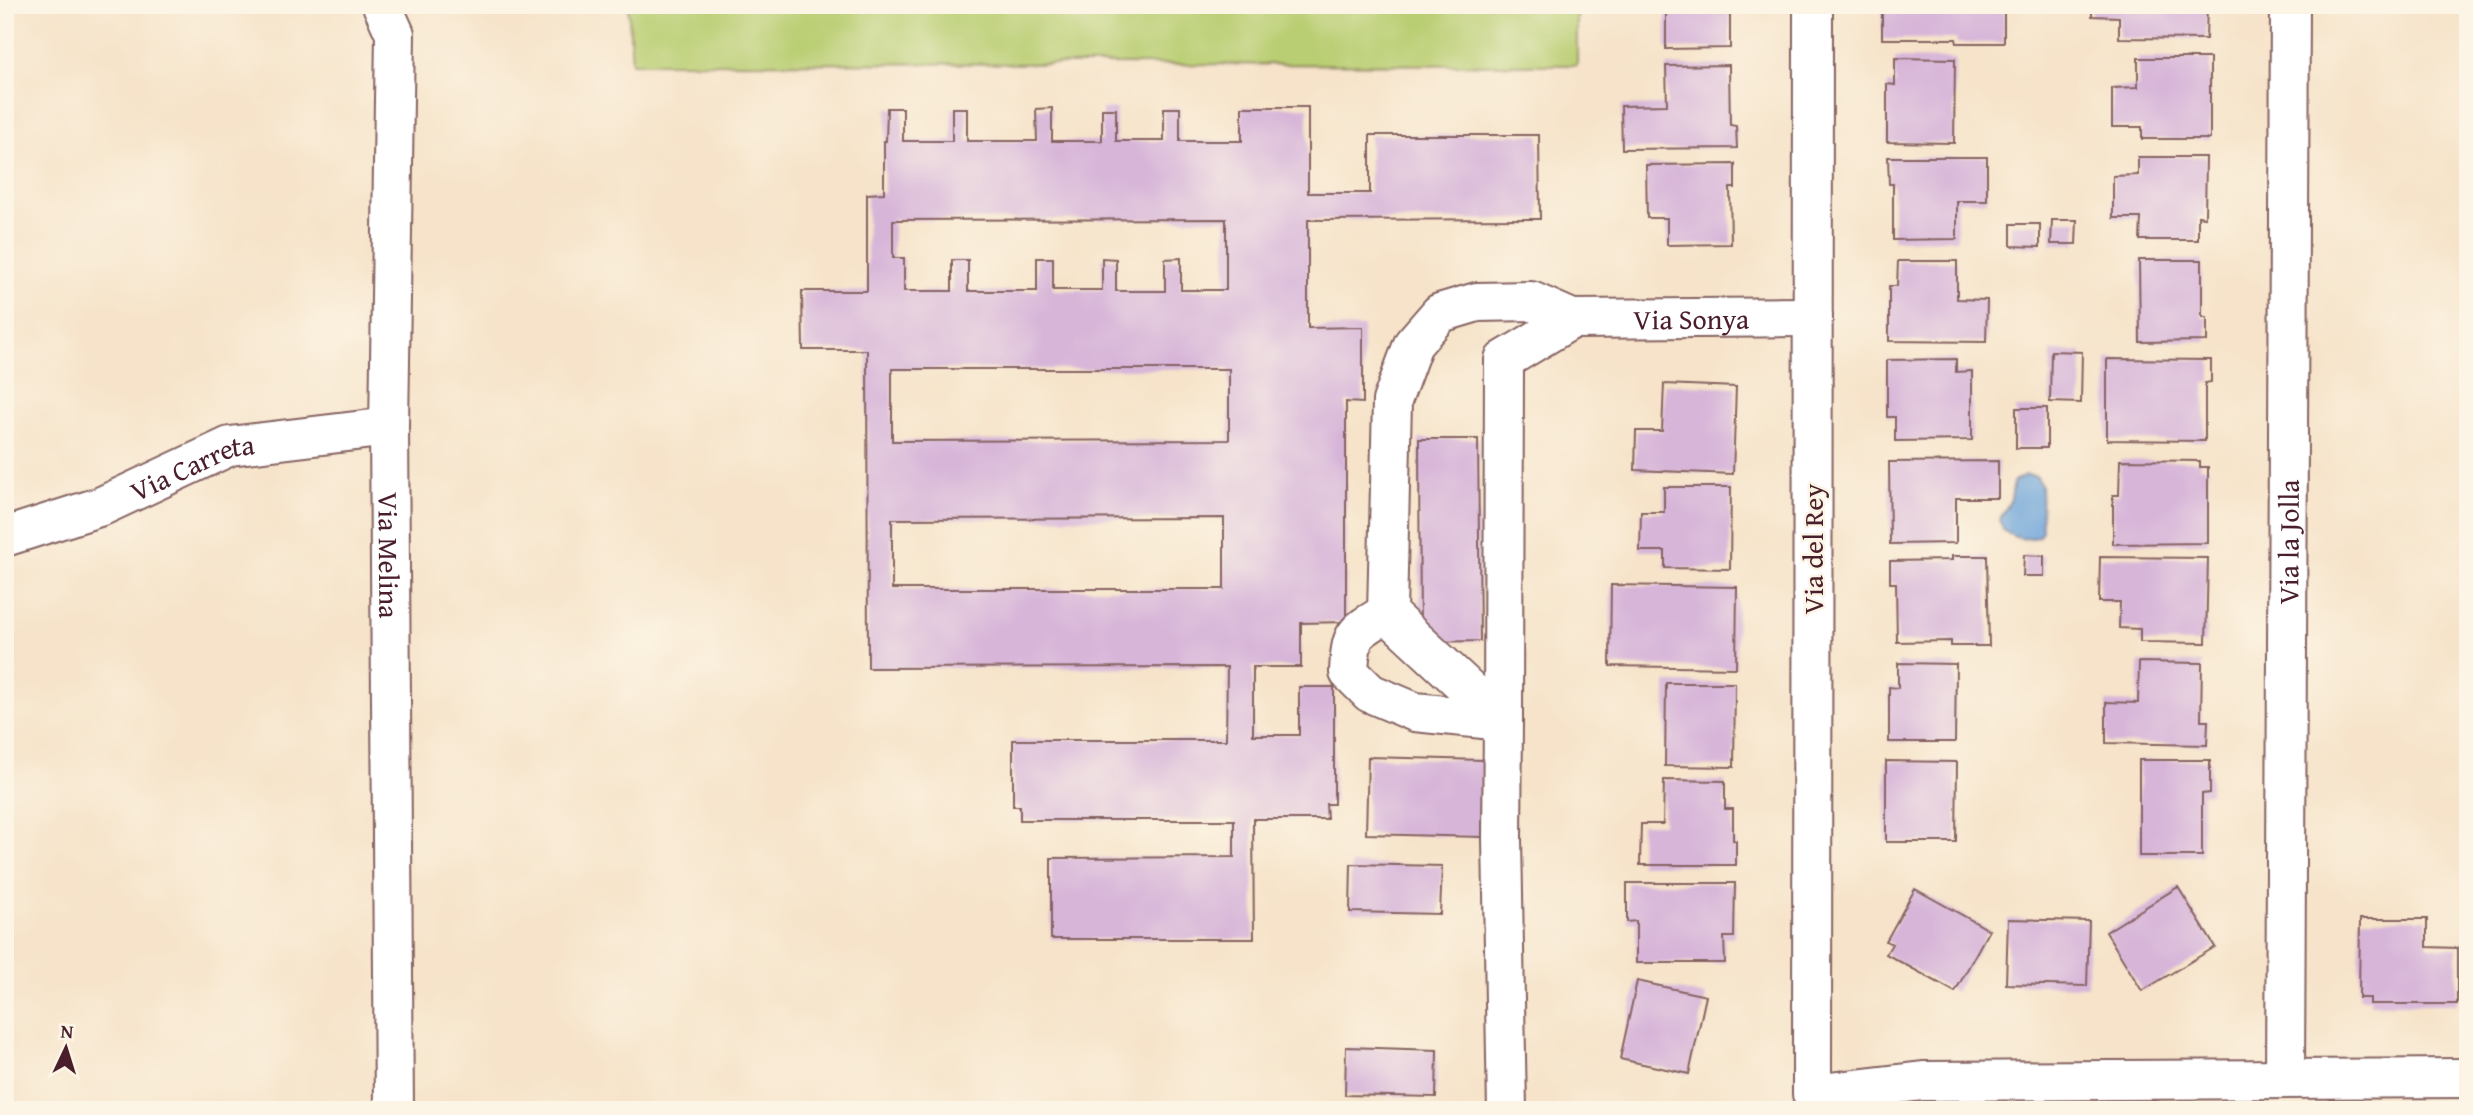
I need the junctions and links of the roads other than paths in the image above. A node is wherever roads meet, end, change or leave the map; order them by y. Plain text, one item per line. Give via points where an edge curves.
1 (382, 5) edge
2 (1813, 5) edge
3 (2290, 5) edge
4 (1813, 317) junction
5 (1572, 319) junction
6 (390, 427) junction
7 (5, 537) edge
8 (1387, 613) junction
9 (1503, 721) junction
10 (2468, 1078) edge
11 (2285, 1079) junction
12 (394, 1110) edge
13 (1507, 1110) edge

1 - 6 street, Via Melina via 395,34
2 - 4 street, Via del Rey
3 - 11 street, Via la Jolla
4 - 5 street, Via Sonya
4 - 11 street, Via del Rey via 1812,1094 1923,1081
5 - 8 street via 1531,301 1476,302 1440,313 1413,344 1392,401
5 - 9 street via 1504,360
6 - 7 street, Via Carreta via 230,446 102,506
6 - 12 street, Via Melina
8 - 9 street
8 - 9 street via 1357,631 1350,649 1349,672 1370,693 1415,712
9 - 13 street
10 - 11 street

